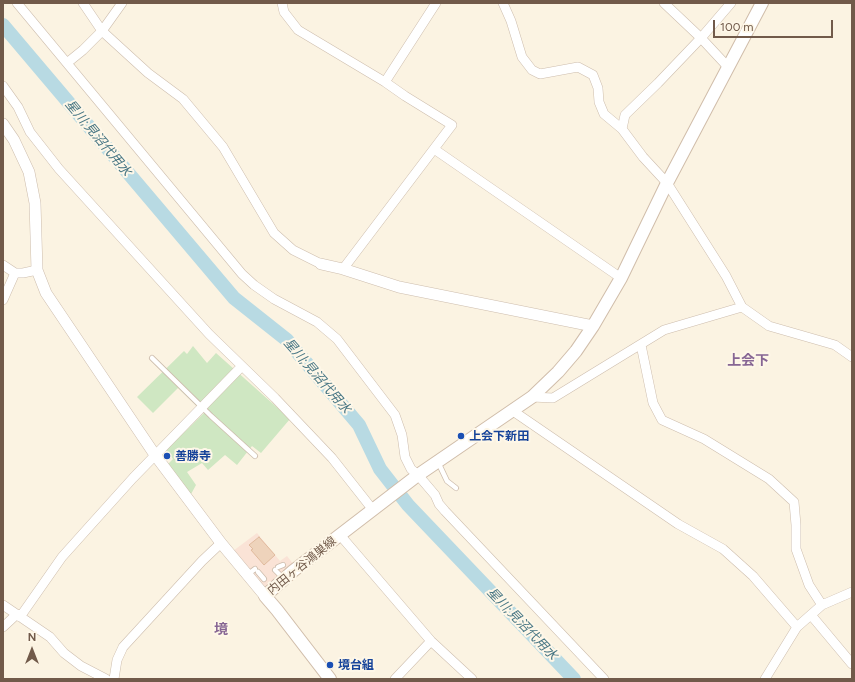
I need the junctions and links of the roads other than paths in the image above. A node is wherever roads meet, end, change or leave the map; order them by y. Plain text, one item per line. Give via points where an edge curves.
1 (17, 3) edge
2 (83, 3) edge
3 (122, 3) edge
4 (282, 3) edge
5 (436, 3) edge
6 (503, 3) edge
7 (664, 3) edge
8 (731, 3) edge
9 (762, 3) edge
10 (102, 31) junction
11 (701, 38) junction
12 (67, 63) junction
13 (728, 67) junction
14 (386, 82) junction
15 (3, 86) edge
16 (3, 124) edge
17 (622, 129) junction
18 (434, 149) junction
19 (667, 183) junction
20 (321, 264) joint
21 (3, 265) edge
22 (343, 269) junction
23 (37, 270) junction
24 (15, 273) junction
25 (621, 278) junction
26 (3, 300) edge
27 (742, 307) junction
28 (593, 326) junction
29 (641, 345) junction
30 (852, 357) edge
31 (152, 358) dead end
32 (242, 366) junction
33 (532, 397) junction
34 (202, 408) junction
35 (513, 411) junction
36 (155, 456) junction
37 (255, 456) dead end
38 (438, 462) junction
39 (418, 475) junction
40 (456, 488) dead end
41 (373, 510) junction
42 (340, 535) junction
43 (221, 543) junction
44 (279, 567) dead end
45 (253, 572) junction
46 (264, 579) dead end
47 (284, 579) junction
48 (852, 592) edge
49 (265, 596) junction
50 (3, 605) edge
51 (822, 605) junction
52 (811, 615) junction
53 (18, 616) junction
54 (3, 627) edge
55 (796, 627) junction
56 (431, 641) junction
57 (852, 664) edge
58 (400, 677) edge
59 (106, 679) edge
60 (114, 679) edge
61 (330, 679) edge
62 (471, 679) edge
63 (604, 679) edge
64 (765, 679) edge

1 - 12 street
2 - 10 street
3 - 10 street
4 - 14 street via 284,12 298,30
5 - 14 street
6 - 17 street via 522,57 532,70 540,74 578,67 593,75 604,114
7 - 11 street
8 - 11 street
9 - 13 main road, 内田ヶ谷鴻巣線
10 - 12 street
10 - 20 street via 148,73 183,99 223,147 274,233 294,250
11 - 13 street
11 - 17 street via 625,115
12 - 39 street via 242,274 274,299 317,322 337,339 395,415 407,463
13 - 19 main road, 内田ヶ谷鴻巣線
14 - 18 street via 452,124
15 - 32 street via 30,132 59,169 209,334
16 - 23 street via 14,140 29,172 35,203
17 - 19 street
18 - 22 street
18 - 25 street
19 - 25 main road, 内田ヶ谷鴻巣線
19 - 27 street via 726,276
20 - 22 street
21 - 24 street
22 - 28 street via 399,288
23 - 24 street
23 - 36 street via 46,293
24 - 26 street
25 - 28 main road, 内田ヶ谷鴻巣線
27 - 29 street via 664,330
27 - 30 street via 769,326 835,345
28 - 33 main road, 内田ヶ谷鴻巣線 via 558,372
29 - 33 street via 553,398
29 - 51 street via 653,403 662,420 704,439 769,480 794,502 796,549 809,585
31 - 34 lane
32 - 34 street
32 - 41 street via 332,458
33 - 35 main road, 内田ヶ谷鴻巣線
34 - 36 street
34 - 37 lane
35 - 38 main road, 内田ヶ谷鴻巣線
35 - 55 street via 678,524 723,549 754,576
36 - 43 street
36 - 53 street via 62,557
38 - 39 main road, 内田ヶ谷鴻巣線
38 - 40 lane via 447,480
39 - 41 main road, 内田ヶ谷鴻巣線
39 - 63 street via 435,495 444,511
41 - 42 main road, 内田ヶ谷鴻巣線
42 - 47 main road, 内田ヶ谷鴻巣線
42 - 56 street
43 - 45 street
43 - 60 street via 123,647 117,660
44 - 47 lane
45 - 46 lane
45 - 49 street
47 - 49 main road, 内田ヶ谷鴻巣線
48 - 51 street
49 - 61 main road, 内田ヶ谷鴻巣線
50 - 53 street
51 - 52 street
52 - 55 street
52 - 57 street
53 - 54 street
53 - 59 street via 50,637 64,653 81,666
55 - 64 street
56 - 58 street
56 - 62 street

